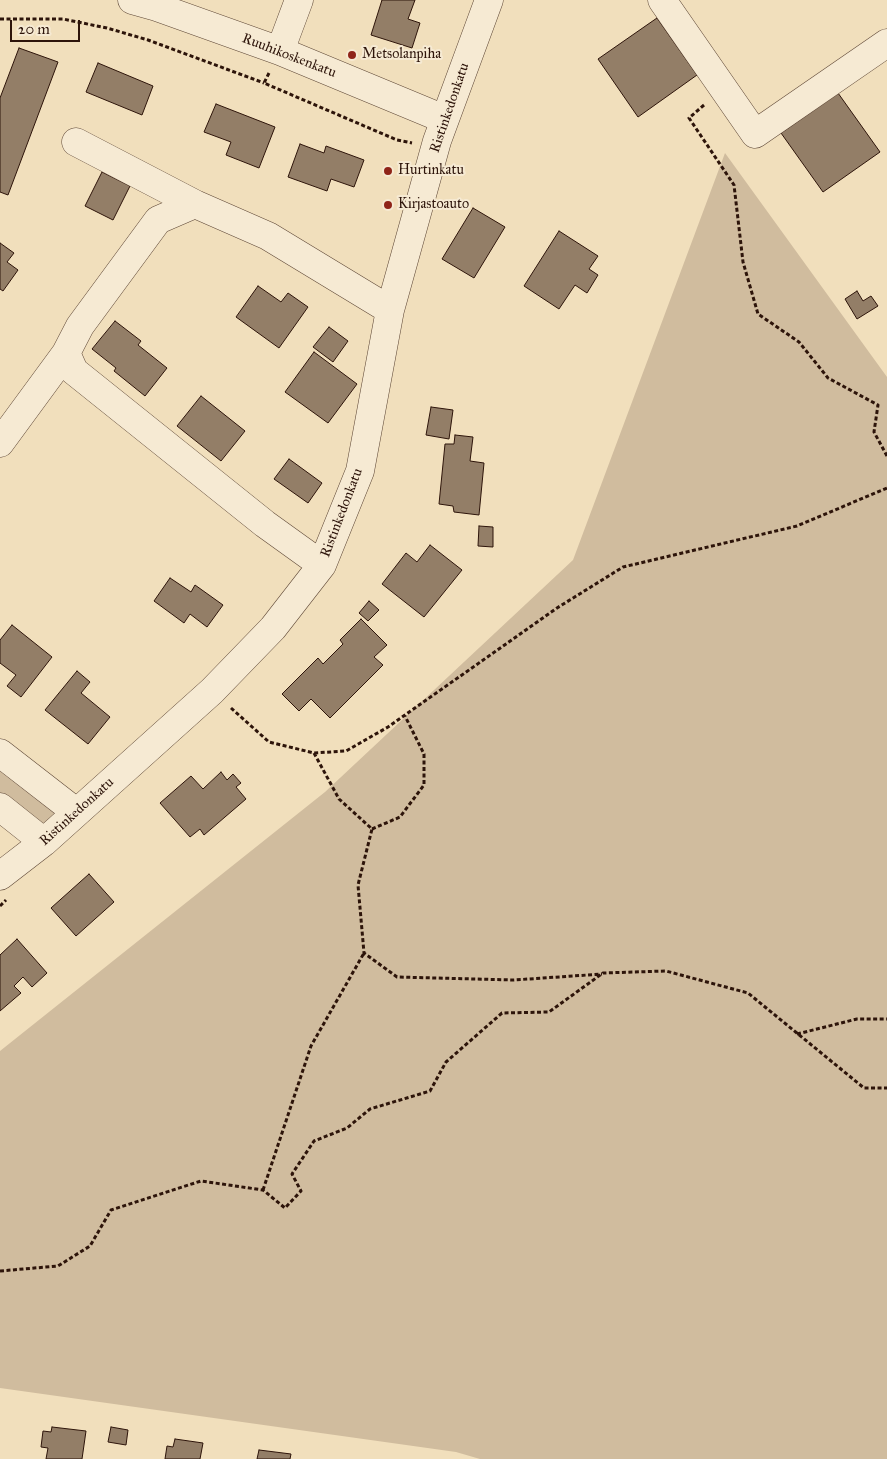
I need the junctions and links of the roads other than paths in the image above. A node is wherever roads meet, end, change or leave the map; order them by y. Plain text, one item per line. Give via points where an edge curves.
1 (132, 0) edge
2 (299, 0) edge
3 (489, 0) edge
4 (662, 0) edge
5 (887, 43) edge
6 (280, 51) junction
7 (441, 130) junction
8 (76, 142) dead end
9 (195, 204) junction
10 (390, 310) junction
11 (66, 353) junction
12 (0, 443) edge
13 (322, 565) junction
14 (0, 753) edge
15 (0, 807) edge
16 (76, 812) junction
17 (44, 842) junction
18 (0, 876) edge

1 - 6 street, Ruuhikoskenkatu
2 - 6 street
3 - 7 street, Ristinkedonkatu
4 - 5 street via 755,134
6 - 7 street, Ruuhikoskenkatu
7 - 10 street, Ristinkedonkatu
8 - 9 street
9 - 10 street via 268,236
9 - 11 street via 158,220 80,326
10 - 13 street, Ristinkedonkatu via 360,471
11 - 12 street
11 - 13 street via 74,371
13 - 16 street, Ristinkedonkatu via 273,628 212,691
14 - 16 street
15 - 17 street
16 - 17 street, Ristinkedonkatu
17 - 18 street, Ristinkedonkatu

